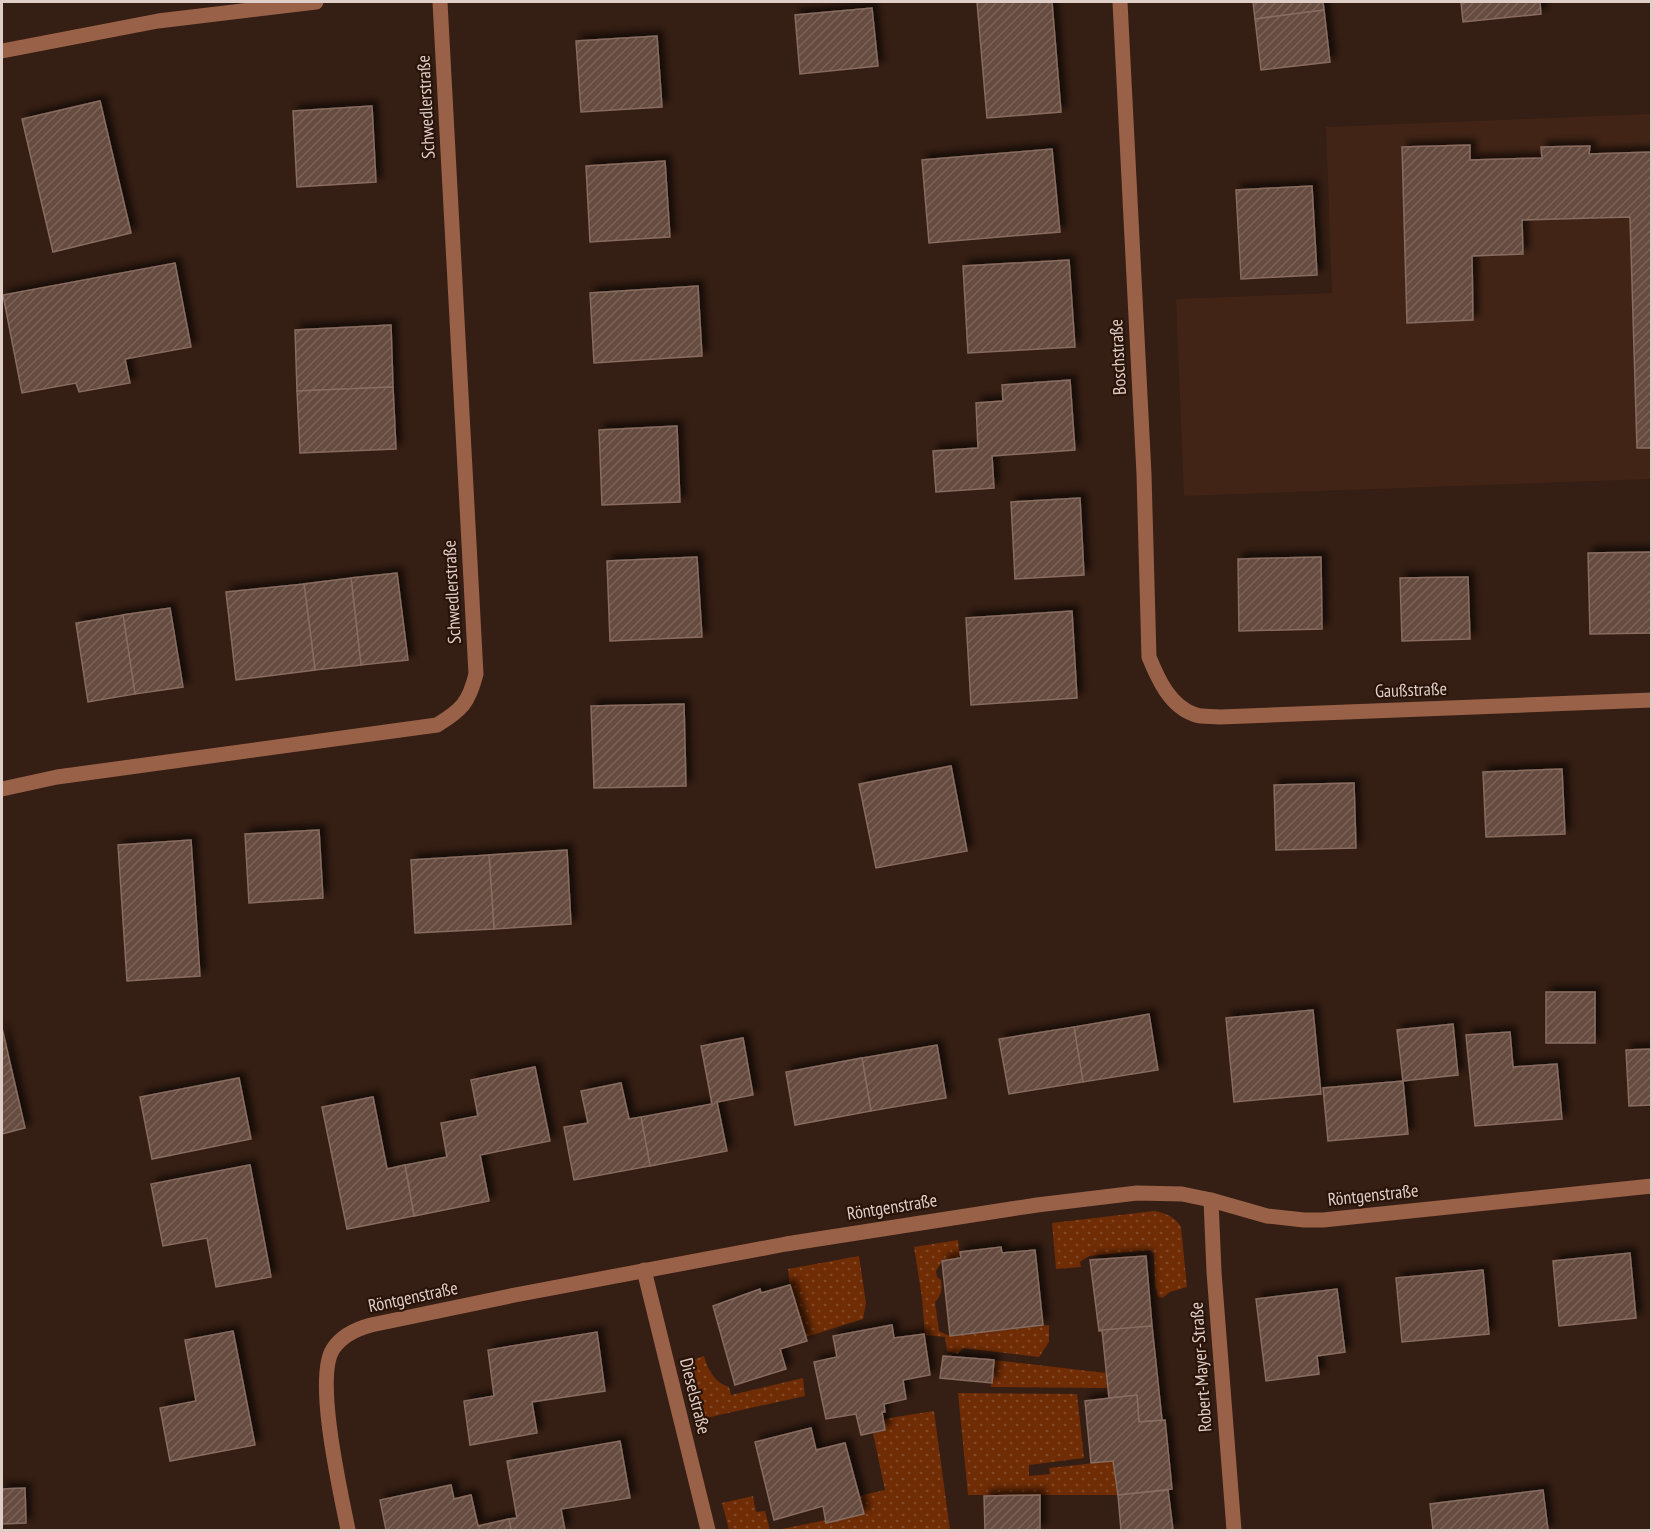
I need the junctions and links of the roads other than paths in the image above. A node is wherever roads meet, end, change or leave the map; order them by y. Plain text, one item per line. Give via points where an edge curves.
1 (316, 2) edge
2 (440, 2) edge
3 (1120, 2) edge
4 (2, 51) edge
5 (1652, 700) edge
6 (1176, 703) joint
7 (2, 789) edge
8 (1652, 1186) edge
9 (1211, 1200) junction
10 (644, 1270) junction
11 (348, 1530) edge
12 (708, 1530) edge
13 (1234, 1530) edge

1 - 4 street via 158,21
2 - 7 street, Schwedlerstraße via 476,674 465,705 437,725 57,777
3 - 6 street, Boschstraße via 1144,474 1149,657 1158,681
5 - 6 street, Gaußstraße via 1220,717 1195,715
8 - 9 street, Röntgenstraße via 1323,1220 1267,1216
9 - 10 street, Röntgenstraße via 1182,1194 1137,1193 1037,1205
9 - 13 street, Robert-Mayer-Straße
10 - 11 street, Röntgenstraße via 401,1318 356,1329 342,1338 332,1350 325,1380
10 - 12 street, Dieselstraße

